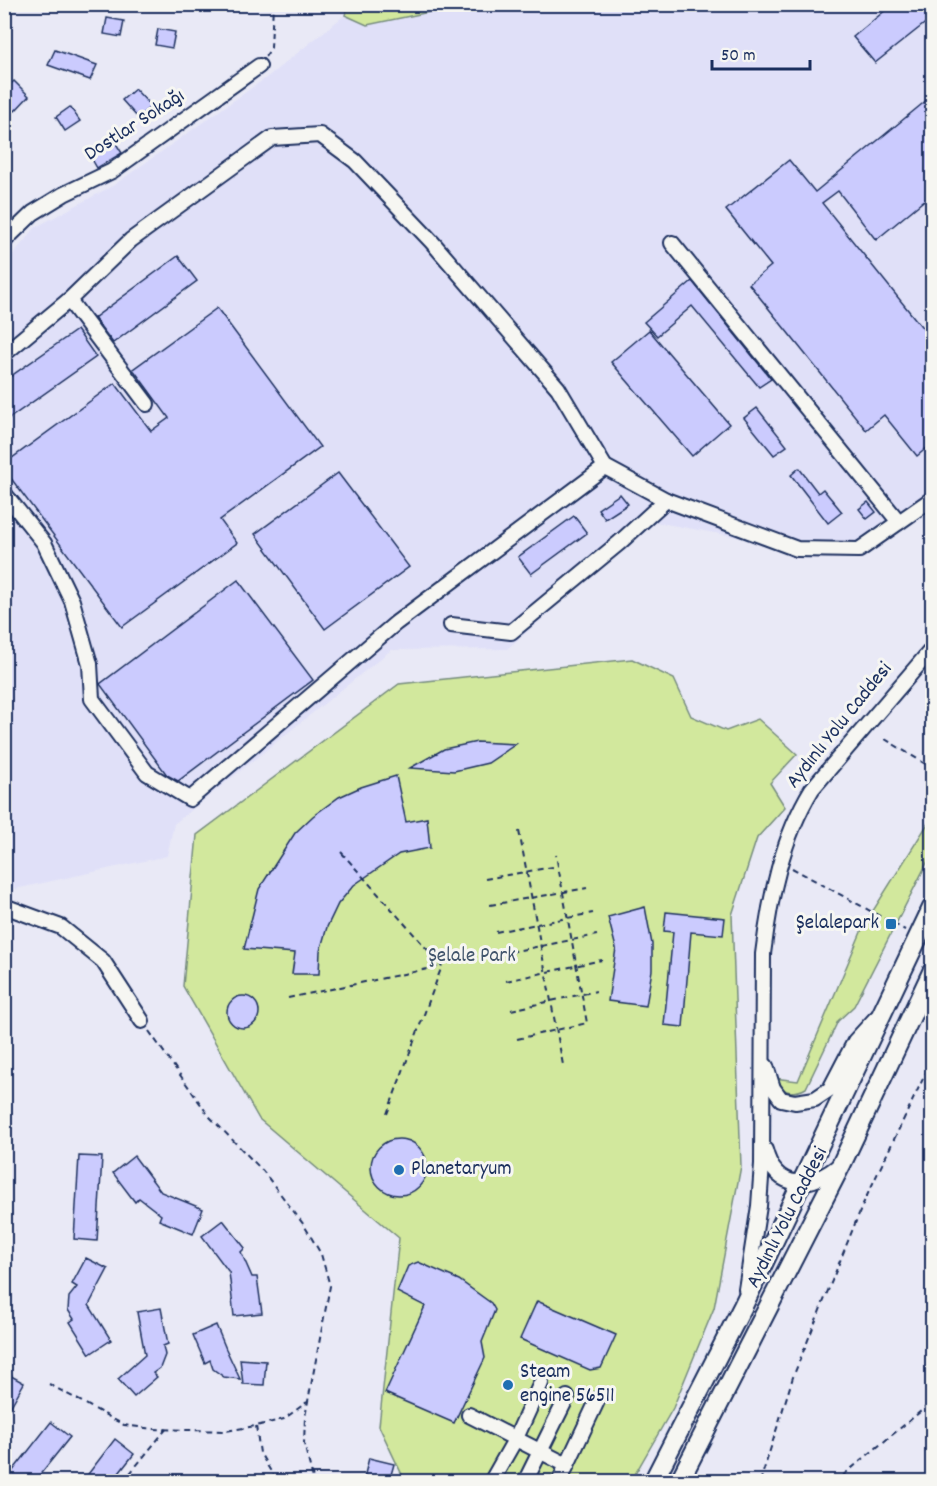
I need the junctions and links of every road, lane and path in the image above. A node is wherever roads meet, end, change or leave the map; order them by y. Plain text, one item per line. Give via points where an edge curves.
1 (273, 4) edge
2 (259, 66) joint
3 (4, 241) edge
4 (672, 243) dead end
5 (69, 300) junction
6 (4, 354) edge
7 (147, 404) dead end
8 (605, 467) junction
9 (4, 493) edge
10 (666, 500) junction
11 (930, 501) edge
12 (899, 522) junction
13 (451, 625) dead end
14 (933, 649) edge
15 (885, 739) dead end
16 (933, 768) edge
17 (519, 831) dead end
18 (341, 852) dead end
19 (556, 855) dead end
20 (781, 862) junction
21 (558, 866) junction
22 (526, 872) junction
23 (485, 879) dead end
24 (587, 888) dead end
25 (563, 892) junction
26 (531, 898) junction
27 (490, 905) dead end
28 (4, 906) edge
29 (933, 908) edge
30 (593, 913) dead end
31 (568, 918) junction
32 (536, 924) junction
33 (895, 926) dead end
34 (496, 932) dead end
35 (597, 935) dead end
36 (572, 940) junction
37 (540, 946) junction
38 (500, 954) dead end
39 (602, 960) dead end
40 (577, 965) junction
41 (442, 966) junction
42 (545, 972) junction
43 (933, 972) edge
44 (506, 981) dead end
45 (596, 992) dead end
46 (582, 994) junction
47 (288, 998) dead end
48 (551, 1001) junction
49 (511, 1010) dead end
50 (882, 1012) junction
51 (142, 1021) joint
52 (556, 1030) junction
53 (517, 1039) dead end
54 (761, 1048) junction
55 (933, 1060) edge
56 (563, 1065) dead end
57 (387, 1114) dead end
58 (762, 1131) junction
59 (842, 1163) junction
60 (801, 1182) junction
61 (743, 1305) junction
62 (541, 1383) dead end
63 (49, 1384) dead end
64 (567, 1397) dead end
65 (598, 1399) dead end
66 (309, 1400) junction
67 (933, 1402) edge
68 (468, 1415) dead end
69 (256, 1426) junction
70 (167, 1428) junction
71 (516, 1438) junction
72 (541, 1450) junction
73 (567, 1465) junction
74 (123, 1482) edge
75 (277, 1482) edge
76 (314, 1482) edge
77 (491, 1482) edge
78 (525, 1482) edge
79 (559, 1482) edge
80 (653, 1482) edge
81 (680, 1482) edge
82 (760, 1482) edge
83 (836, 1482) edge

1 - 2 path via 271,48
2 - 3 street, Dostlar Sokağı via 112,171 33,213
4 - 12 street
5 - 6 street
5 - 7 street
5 - 8 street via 131,240 272,138 320,135 356,160 558,388
8 - 9 street via 396,623 190,799 147,774 92,699 90,664 72,601 44,543
8 - 10 street
10 - 12 street via 797,549 859,550
10 - 13 street via 511,632
11 - 12 street
14 - 20 street, Aydınlı Yolu Caddesi via 812,789
15 - 16 path
17 - 22 path
18 - 41 path
19 - 21 path
20 - 33 path
20 - 54 street, Aydınlı Yolu Caddesi via 763,954
21 - 22 path
21 - 25 path
22 - 23 path
22 - 26 path
24 - 25 path
25 - 26 path
25 - 31 path
26 - 27 path
26 - 32 path
28 - 51 street via 61,927 103,961
29 - 50 main road, Aydınlı Yolu Caddesi
30 - 31 path
31 - 32 path
31 - 36 path
32 - 34 path
32 - 37 path
35 - 36 path
36 - 37 path
36 - 40 path
37 - 38 path
37 - 42 path
39 - 40 path
40 - 42 path
40 - 46 path
41 - 47 path
41 - 57 path
42 - 44 path
42 - 48 path
43 - 59 main road, Aydınlı Yolu Caddesi
45 - 46 path
46 - 48 path
46 - 52 path via 587,1023
48 - 49 path
48 - 52 path
50 - 54 street, Aydınlı Yolu Caddesi via 855,1041 830,1089 815,1100 795,1102 776,1094
50 - 60 main road, Aydınlı Yolu Caddesi
51 - 66 path via 209,1116 263,1171 321,1254 330,1286
52 - 53 path
52 - 56 path
54 - 58 street, Aydınlı Yolu Caddesi
55 - 82 path via 849,1237 793,1377
58 - 60 street, Aydınlı Yolu Caddesi via 774,1173 784,1180
58 - 61 street, Aydınlı Yolu Caddesi via 759,1206
59 - 60 street via 824,1175
59 - 81 main road, Aydınlı Yolu Caddesi
60 - 61 main road, Aydınlı Yolu Caddesi
61 - 80 main road, Aydınlı Yolu Caddesi
62 - 71 street
63 - 70 path via 124,1425
64 - 72 street
65 - 73 street
66 - 69 path via 284,1419
66 - 76 path via 304,1444
67 - 83 path
68 - 71 street
69 - 70 path via 226,1431
69 - 75 path via 260,1453
70 - 74 path
71 - 72 street
71 - 77 street
72 - 73 street
72 - 78 street
73 - 79 street

